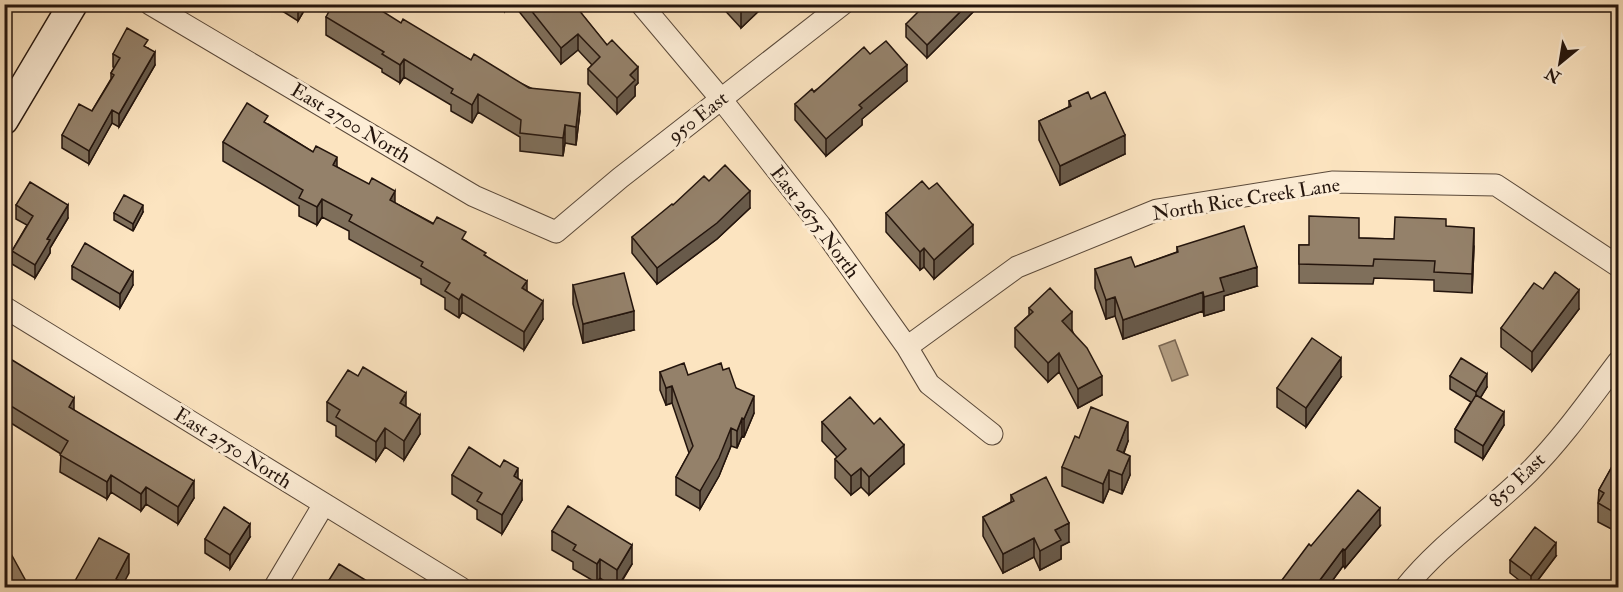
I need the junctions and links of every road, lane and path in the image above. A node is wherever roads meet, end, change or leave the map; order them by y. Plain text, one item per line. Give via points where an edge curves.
1 (73, 4) edge
2 (150, 4) edge
3 (641, 4) edge
4 (843, 4) edge
5 (720, 99) junction
6 (4, 120) edge
7 (556, 232) joint
8 (1618, 266) edge
9 (4, 307) edge
10 (906, 347) junction
11 (1618, 362) edge
12 (992, 434) dead end
13 (324, 504) junction
14 (274, 588) edge
15 (461, 588) edge
16 (1405, 588) edge

1 - 6 main road
2 - 7 street, East 2700 North via 474,196
3 - 5 street, East 2675 North
4 - 5 street, 950 East
5 - 7 street, 950 East
5 - 10 street, East 2675 North via 820,225
8 - 10 street, North Rice Creek Lane via 1496,185 1332,182 1157,210 1017,267
9 - 13 street, East 2750 North
10 - 12 street, East 2675 North via 929,384
11 - 16 street, 850 East via 1529,472 1422,567
13 - 14 street
13 - 15 street, East 2750 North

